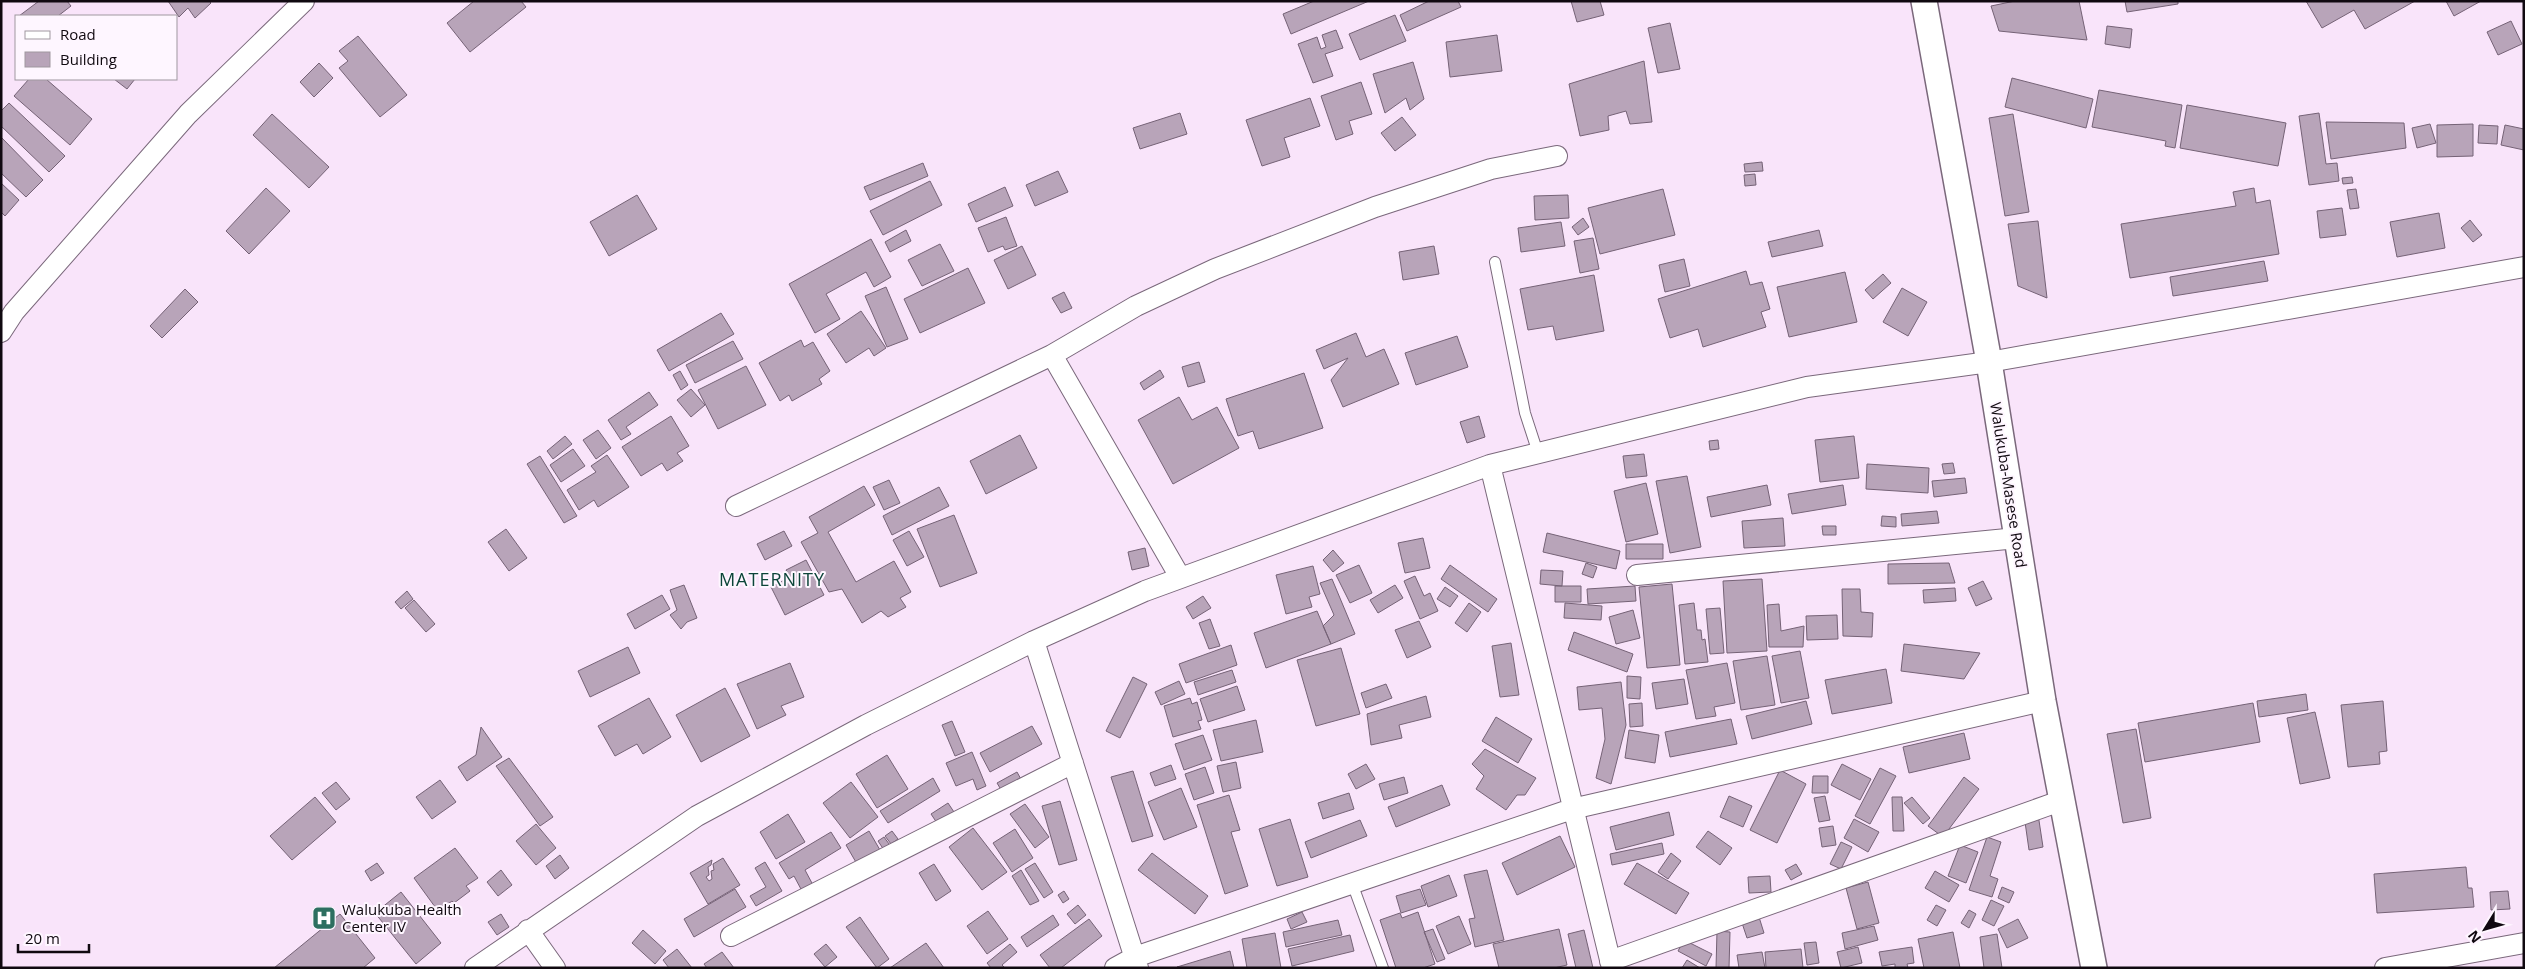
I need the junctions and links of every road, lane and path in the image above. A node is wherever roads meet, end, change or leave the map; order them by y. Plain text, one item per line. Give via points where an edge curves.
1 (304, 1) edge
2 (1924, 1) edge
3 (1557, 156) dead end
4 (1495, 262) dead end
5 (2524, 268) edge
6 (1, 332) edge
7 (1052, 355) junction
8 (1989, 362) junction
9 (1538, 453) junction
10 (1490, 465) junction
11 (736, 506) dead end
12 (2017, 538) junction
13 (1637, 575) dead end
14 (1180, 577) junction
15 (1034, 641) junction
16 (2043, 701) junction
17 (1073, 763) junction
18 (2063, 800) junction
19 (1572, 809) junction
20 (1352, 884) junction
21 (528, 930) junction
22 (731, 936) dead end
23 (2524, 943) edge
24 (1137, 962) edge
25 (1611, 964) edge
26 (475, 968) edge
27 (555, 968) edge
28 (1115, 968) edge
29 (1383, 968) edge
30 (2094, 968) edge
31 (2385, 968) edge

1 - 6 street via 188,114 14,312
2 - 8 street, Walukuba-Masese Road
3 - 7 street via 1491,169 1375,207 1215,269 1136,306
4 - 9 lane via 1525,413
5 - 8 street
7 - 11 street
7 - 14 street
8 - 9 street via 1807,387
8 - 12 street, Walukuba-Masese Road
9 - 10 street
10 - 14 street
10 - 19 street
12 - 13 street
12 - 16 street, Walukuba-Masese Road
14 - 15 street
15 - 17 street
15 - 21 street via 866,725 696,816
16 - 18 street, Walukuba-Masese Road
16 - 19 street
17 - 22 street
17 - 24 street
18 - 25 street
18 - 30 street, Walukuba-Masese Road
19 - 20 street
19 - 25 street
20 - 24 street
20 - 29 lane
21 - 26 street
21 - 27 street
23 - 31 street
24 - 28 street

